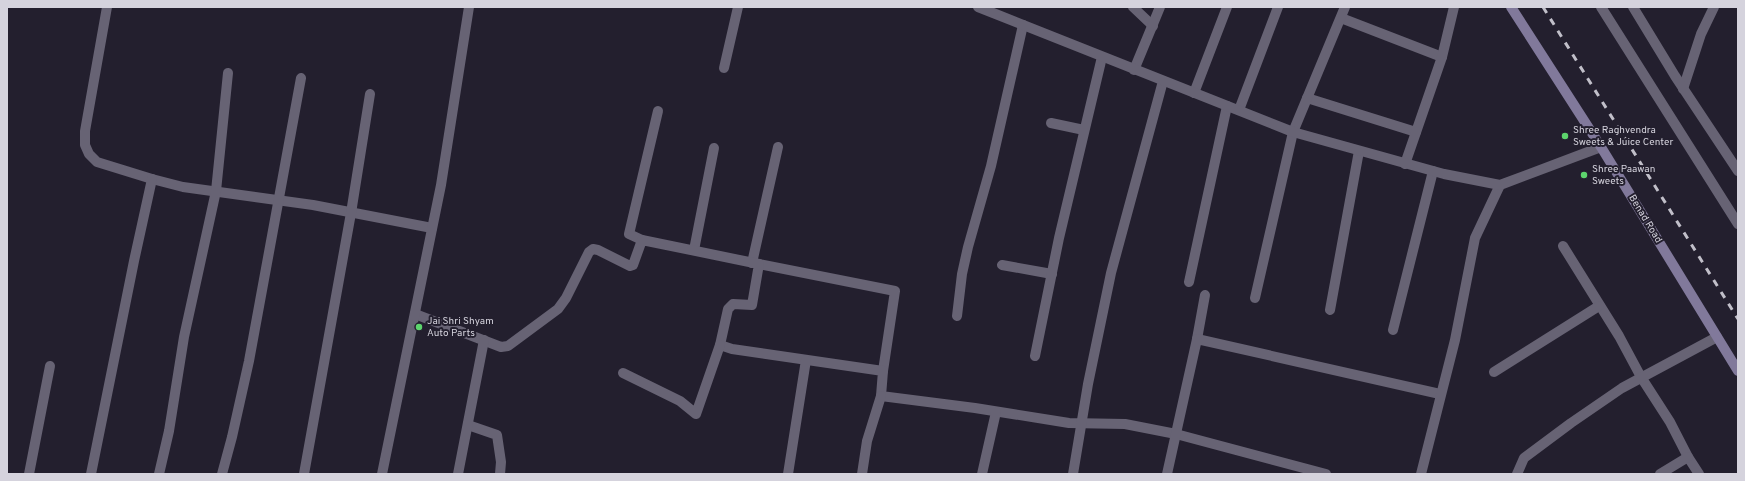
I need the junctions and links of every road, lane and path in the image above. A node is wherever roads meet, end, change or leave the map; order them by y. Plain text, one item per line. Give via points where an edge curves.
1 (107, 7) edge
2 (469, 7) edge
3 (738, 7) edge
4 (978, 7) edge
5 (1134, 7) edge
6 (1160, 7) edge
7 (1227, 7) edge
8 (1278, 7) edge
9 (1345, 7) edge
10 (1454, 7) edge
11 (1511, 7) edge
12 (1601, 7) edge
13 (1633, 7) edge
14 (1714, 7) edge
15 (1341, 18) junction
16 (1023, 25) junction
17 (1153, 26) junction
18 (1102, 57) junction
19 (1442, 57) junction
20 (724, 68) dead end
21 (1134, 70) junction
22 (228, 73) dead end
23 (301, 78) dead end
24 (1163, 81) junction
25 (1684, 89) junction
26 (1194, 93) junction
27 (370, 94) dead end
28 (1307, 98) junction
29 (1228, 106) junction
30 (1239, 110) junction
31 (658, 111) dead end
32 (1051, 123) dead end
33 (1084, 130) junction
34 (1293, 132) junction
35 (1416, 132) junction
36 (778, 147) dead end
37 (1601, 147) junction
38 (714, 148) dead end
39 (1360, 151) junction
40 (1405, 164) junction
41 (1433, 171) junction
42 (1738, 171) edge
43 (152, 179) junction
44 (1500, 185) junction
45 (216, 191) junction
46 (278, 201) junction
47 (351, 213) junction
48 (1738, 224) edge
49 (432, 228) junction
50 (642, 240) junction
51 (1564, 246) dead end
52 (694, 250) junction
53 (755, 264) junction
54 (1002, 265) dead end
55 (1052, 274) junction
56 (1189, 282) dead end
57 (1205, 295) dead end
58 (1255, 298) dead end
59 (1600, 306) junction
60 (1330, 310) dead end
61 (415, 314) junction
62 (957, 316) dead end
63 (1393, 330) dead end
64 (1717, 336) junction
65 (1197, 339) junction
66 (484, 340) junction
67 (720, 345) junction
68 (1035, 356) dead end
69 (806, 360) junction
70 (50, 366) dead end
71 (883, 371) junction
72 (1738, 371) edge
73 (1494, 372) dead end
74 (623, 373) dead end
75 (1641, 377) junction
76 (1440, 394) junction
77 (881, 396) junction
78 (996, 412) junction
79 (1081, 424) junction
80 (468, 425) junction
81 (1176, 434) junction
82 (1688, 457) junction
83 (28, 474) edge
84 (91, 474) edge
85 (159, 474) edge
86 (222, 474) edge
87 (304, 474) edge
88 (382, 474) edge
89 (458, 474) edge
90 (500, 474) edge
91 (788, 474) edge
92 (862, 474) edge
93 (982, 474) edge
94 (1073, 474) edge
95 (1167, 474) edge
96 (1326, 474) edge
97 (1421, 474) edge
98 (1517, 474) edge
99 (1660, 474) edge
100 (1699, 474) edge

1 - 43 street via 85,131 85,145 97,162
2 - 49 street
3 - 20 street
4 - 16 street
5 - 17 street
6 - 17 street
7 - 26 street
8 - 30 street
9 - 15 street
10 - 19 street
11 - 37 main road, Benad Road
12 - 48 street
13 - 25 street
14 - 25 street via 1701,34
15 - 19 street
15 - 28 street
16 - 18 street
16 - 62 street via 965,260
17 - 21 street
18 - 21 street
18 - 33 street
19 - 35 street
21 - 24 street
22 - 45 street
23 - 46 street
24 - 26 street
24 - 79 street via 1111,273
25 - 42 street
26 - 29 street
27 - 47 street
28 - 34 street
28 - 35 street
29 - 30 street
29 - 56 street
30 - 34 street
31 - 50 street via 629,234
32 - 33 street
33 - 55 street
34 - 39 street
34 - 58 street
35 - 40 street
36 - 53 street
37 - 44 street
37 - 64 main road, Benad Road
38 - 52 street
39 - 40 street
39 - 60 street
40 - 41 street
41 - 44 street
41 - 63 street
43 - 45 street via 183,187
43 - 84 street
44 - 76 street via 1474,238 1454,340
45 - 46 street
45 - 85 street via 184,337 169,431
46 - 47 street
46 - 86 street via 249,361
47 - 49 street
47 - 87 street
49 - 61 street
50 - 52 street
50 - 66 street via 633,265 630,266 593,249 558,309 508,346
51 - 59 street
52 - 53 street
53 - 67 street via 752,305 730,306
53 - 71 street via 896,291
54 - 55 street
55 - 68 street
57 - 65 street
59 - 73 street
59 - 75 street
61 - 66 street
61 - 88 street
64 - 72 main road, Benad Road
64 - 75 street
65 - 76 street
65 - 81 street
66 - 80 street
67 - 69 street
67 - 74 street via 696,414 680,401
69 - 71 street
69 - 91 street
70 - 83 street
71 - 77 street
75 - 82 street via 1670,422
75 - 98 street via 1571,423 1524,458
76 - 97 street
77 - 78 street
77 - 92 street
78 - 79 street
78 - 93 street
79 - 81 street via 1125,424
79 - 94 street
80 - 89 street
80 - 90 street via 497,435
81 - 95 street
81 - 96 street
82 - 99 street
82 - 100 street

